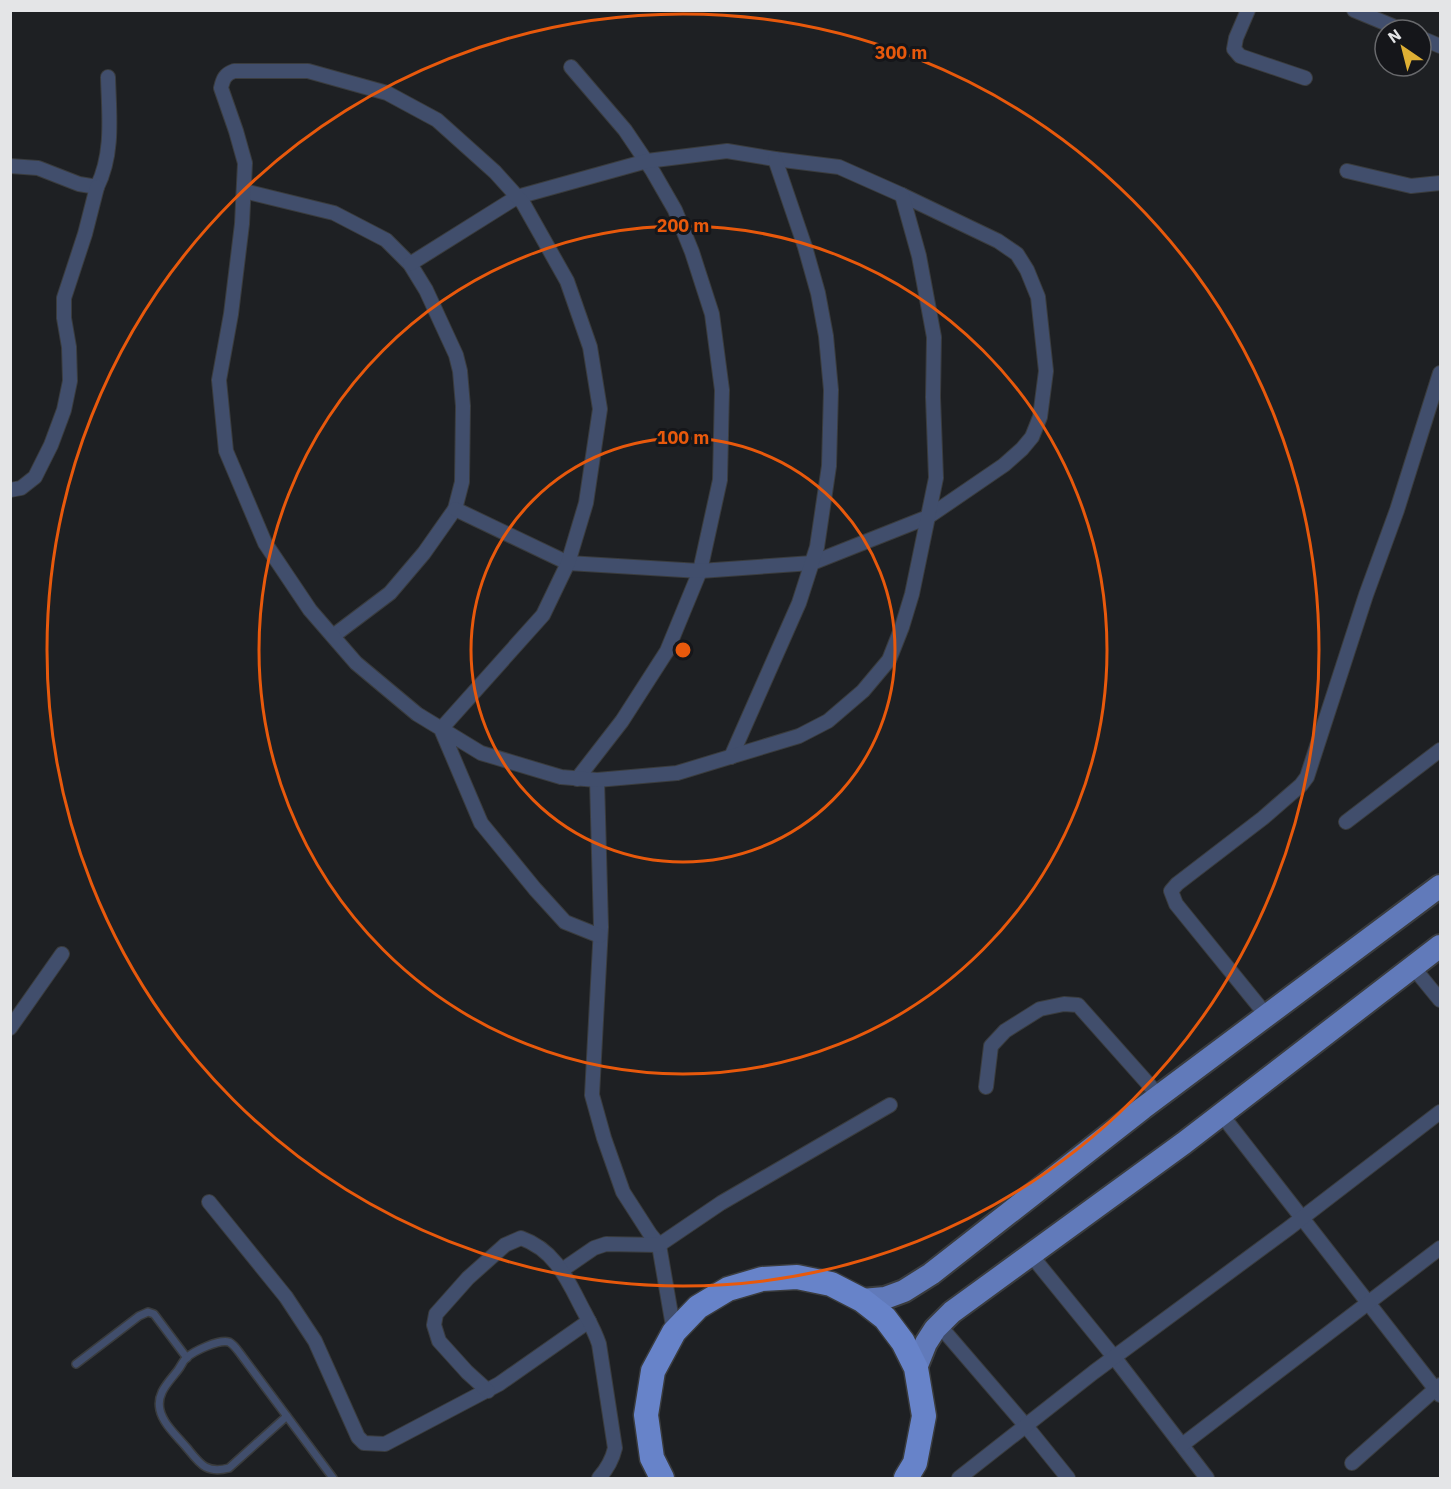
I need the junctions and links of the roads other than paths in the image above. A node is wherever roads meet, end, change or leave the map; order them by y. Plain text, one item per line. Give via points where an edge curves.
1 (1248, 10) edge
2 (1354, 10) edge
3 (1373, 18) edge
4 (571, 68) dead end
5 (108, 77) dead end
6 (1305, 78) dead end
7 (775, 159) junction
8 (646, 161) junction
9 (10, 166) edge
10 (1347, 171) dead end
11 (1440, 183) edge
12 (97, 187) junction
13 (244, 191) junction
14 (902, 195) junction
15 (517, 197) junction
16 (410, 264) junction
17 (1440, 373) edge
18 (10, 490) edge
19 (455, 509) junction
20 (928, 517) junction
21 (568, 563) junction
22 (812, 563) junction
23 (700, 571) junction
24 (333, 636) junction
25 (441, 729) junction
26 (1440, 750) edge
27 (730, 757) junction
28 (577, 779) junction
29 (597, 780) junction
30 (1346, 822) dead end
31 (1440, 886) edge
32 (600, 936) junction
33 (1440, 946) edge
34 (62, 954) dead end
35 (1413, 967) junction
36 (1440, 1000) edge
37 (1267, 1016) junction
38 (10, 1028) edge
39 (986, 1087) dead end
40 (1159, 1096) junction
41 (890, 1105) dead end
42 (1440, 1112) edge
43 (1221, 1114) junction
44 (209, 1202) dead end
45 (1303, 1217) junction
46 (659, 1245) junction
47 (1440, 1248) edge
48 (1031, 1255) junction
49 (562, 1270) junction
50 (862, 1300) junction
51 (1369, 1304) junction
52 (589, 1320) junction
53 (939, 1325) junction
54 (674, 1332) junction
55 (1114, 1357) junction
56 (187, 1358) junction
57 (76, 1364) dead end
58 (916, 1368) junction
59 (1439, 1389) edge
60 (488, 1391) junction
61 (287, 1416) junction
62 (1026, 1426) junction
63 (1182, 1445) junction
64 (1352, 1463) dead end
65 (657, 1468) edge
66 (333, 1479) edge
67 (599, 1479) edge
68 (639, 1479) edge
69 (906, 1479) edge
70 (959, 1479) edge
71 (1068, 1479) edge
72 (1208, 1479) edge

1 - 6 street via 1234,49 1240,56
2 - 3 street
4 - 8 street via 626,130
5 - 12 street via 110,138
7 - 8 street via 727,151
7 - 14 street via 838,167
7 - 22 street via 818,293 830,379 829,466
8 - 15 street
8 - 23 street via 675,210 712,314 722,390 720,480
9 - 12 street via 38,168
10 - 11 street via 1411,186
12 - 18 street via 64,298 70,381 63,411 35,477 21,488
13 - 15 street via 245,163 221,88 225,77 234,71 308,70 387,93 437,120
13 - 16 street via 334,213 386,240
13 - 24 street via 231,314 219,380 226,451 265,543 310,610
14 - 20 street via 919,256 934,337 936,478
14 - 20 street via 1017,254 1038,297 1046,371 1040,417 1032,437 1004,465
15 - 16 street
15 - 21 street via 567,281 590,347 600,409 586,503
16 - 19 street via 426,290 460,371 462,482
17 - 37 street via 1307,777 1263,818 1171,891 1176,904
19 - 21 street
19 - 24 street via 390,593
20 - 22 street
20 - 27 street via 912,594 889,660 863,691 828,721 799,736
21 - 23 street
21 - 25 street via 543,615
22 - 23 street
22 - 27 street via 799,603
23 - 28 street via 667,651 622,721
24 - 25 street via 356,663
25 - 28 street via 481,753
25 - 32 street via 482,823 565,922
26 - 30 street
27 - 29 street via 677,773
28 - 29 street
29 - 32 street
31 - 37 main road
32 - 46 street via 592,1095 623,1192
33 - 35 main road
34 - 38 street
35 - 36 street
35 - 43 main road
37 - 40 main road
39 - 40 street via 991,1046 1005,1031 1040,1009 1064,1004 1078,1005
40 - 50 main road via 931,1274 904,1291
41 - 46 street via 721,1203
42 - 45 street
43 - 45 street
43 - 48 main road
44 - 60 street via 286,1297 315,1341 364,1443 386,1444
45 - 51 street
45 - 55 street
46 - 49 street via 606,1244
46 - 54 street
47 - 51 street
48 - 53 main road
48 - 55 street
49 - 52 street
49 - 60 street via 533,1242 521,1238 505,1245 436,1314 434,1325 439,1341
50 - 54 highway via 831,1284 797,1277 762,1279 728,1289 698,1307
50 - 58 highway via 885,1318
51 - 59 street
51 - 63 street
52 - 60 street
52 - 67 street via 599,1344 615,1448
53 - 58 main road
53 - 62 street
54 - 65 highway via 653,1371 646,1415
55 - 62 street
55 - 63 street
56 - 57 lane via 154,1314 148,1312
56 - 61 lane via 214,1343 231,1343
56 - 61 lane via 165,1386 159,1407 161,1417 200,1465 220,1470 229,1467
58 - 69 highway via 924,1416 915,1463
59 - 64 street
61 - 66 lane
62 - 70 street
62 - 71 street
63 - 72 street
65 - 68 highway

